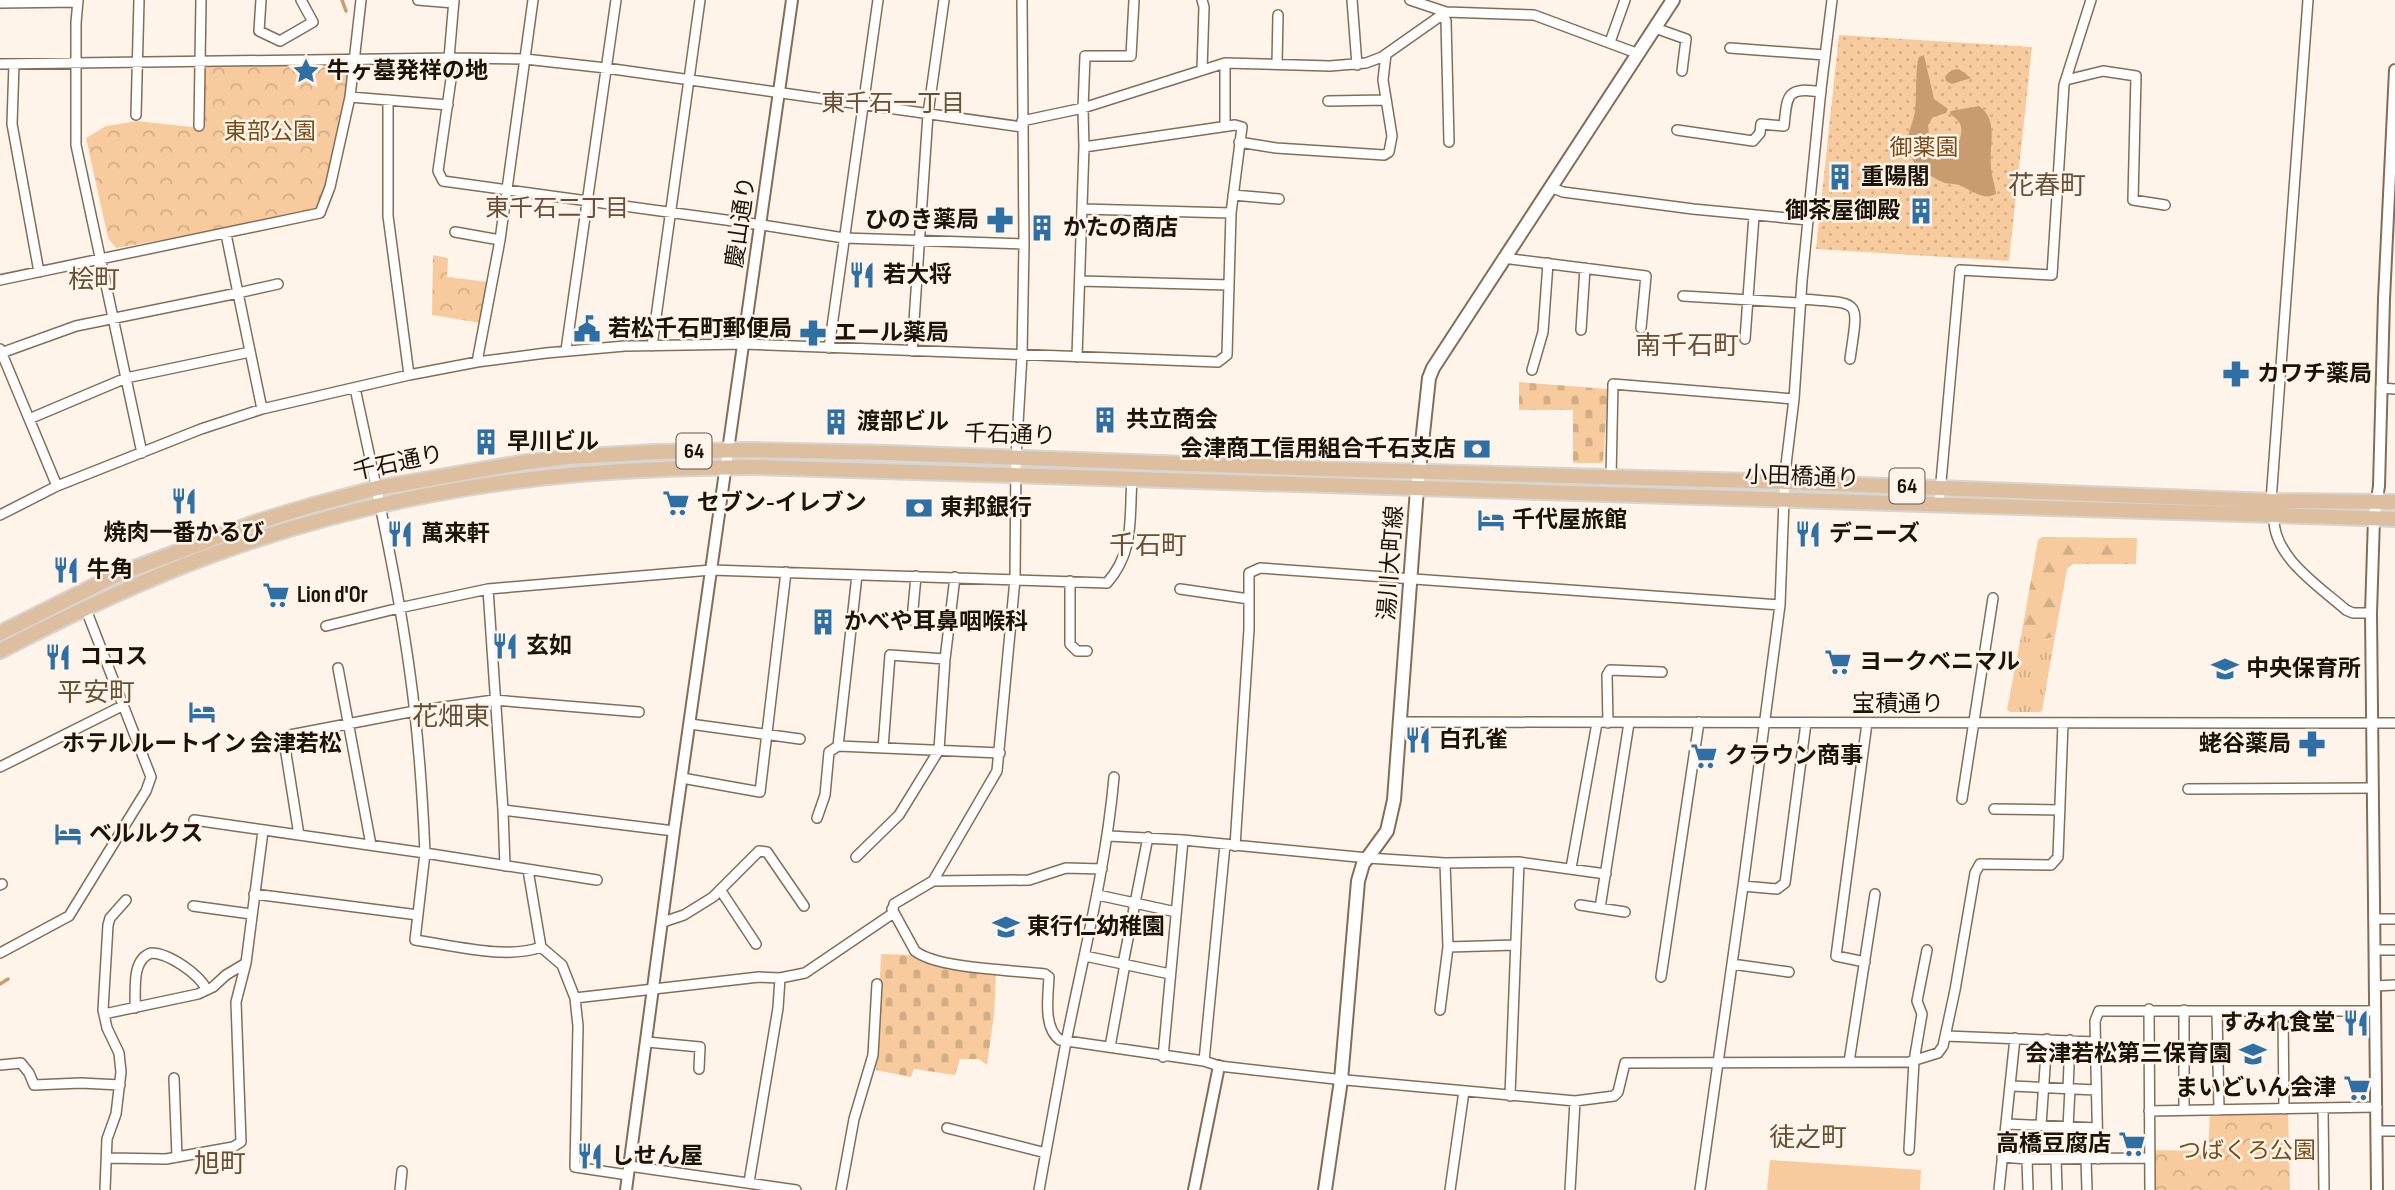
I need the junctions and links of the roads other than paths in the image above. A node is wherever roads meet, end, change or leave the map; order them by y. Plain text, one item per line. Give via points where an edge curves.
1 (139, 0) edge
2 (201, 0) edge
3 (261, 0) edge
4 (301, 0) edge
5 (361, 0) edge
6 (418, 0) edge
7 (533, 0) edge
8 (616, 0) edge
9 (700, 0) edge
10 (792, 0) edge
11 (878, 0) edge
12 (944, 0) edge
13 (1022, 0) edge
14 (1133, 0) edge
15 (1202, 0) edge
16 (1352, 0) edge
17 (1410, 0) edge
18 (1625, 0) edge
19 (1673, 0) edge
20 (1832, 0) edge
21 (2091, 0) edge
22 (2308, 0) edge
23 (43, 1) edge
24 (78, 1) edge
25 (454, 2) edge
26 (0, 3) edge
27 (1435, 4) edge
28 (1444, 14) junction
29 (1278, 15) dead end
30 (1655, 28) junction
31 (280, 41) junction
32 (1609, 42) junction
33 (1730, 48) dead end
34 (1386, 54) junction
35 (1639, 54) junction
36 (1825, 55) junction
37 (452, 58) junction
38 (355, 59) junction
39 (524, 59) junction
40 (280, 60) junction
41 (201, 61) junction
42 (138, 62) junction
43 (76, 63) junction
44 (1225, 63) junction
45 (0, 64) edge
46 (14, 64) junction
47 (1277, 64) junction
48 (1357, 65) junction
49 (606, 68) junction
50 (1202, 70) junction
51 (2395, 70) edge
52 (1682, 71) dead end
53 (2066, 80) junction
54 (688, 82) junction
55 (1821, 92) junction
56 (779, 93) junction
57 (350, 97) junction
58 (388, 100) junction
59 (1385, 100) junction
60 (1328, 101) dead end
61 (448, 105) junction
62 (863, 105) junction
63 (1083, 108) junction
64 (928, 114) junction
65 (136, 115) dead end
66 (1022, 124) junction
67 (1225, 126) junction
68 (199, 127) dead end
69 (1678, 130) dead end
70 (1239, 142) junction
71 (1449, 142) dead end
72 (1084, 147) junction
73 (1550, 187) junction
74 (507, 189) junction
75 (1233, 195) junction
76 (1279, 199) dead end
77 (587, 201) junction
78 (2165, 205) dead end
79 (1082, 209) junction
80 (670, 212) junction
81 (1231, 213) junction
82 (1754, 216) junction
83 (1808, 220) junction
84 (762, 225) junction
85 (455, 232) dead end
86 (226, 233) junction
87 (844, 238) junction
88 (500, 240) junction
89 (920, 240) junction
90 (1024, 244) junction
91 (1503, 258) junction
92 (102, 259) junction
93 (1548, 263) junction
94 (1585, 268) junction
95 (38, 272) junction
96 (0, 280) edge
97 (1080, 281) junction
98 (278, 285) dead end
99 (1229, 285) junction
100 (238, 293) junction
101 (1683, 296) dead end
102 (1748, 299) junction
103 (2390, 300) edge
104 (1800, 301) junction
105 (113, 318) junction
106 (1641, 328) dead end
107 (1581, 330) dead end
108 (1745, 338) dead end
109 (745, 344) junction
110 (652, 346) junction
111 (829, 348) junction
112 (566, 350) junction
113 (1, 351) edge
114 (912, 351) junction
115 (250, 352) junction
116 (1022, 355) junction
117 (1077, 357) junction
118 (1850, 359) dead end
119 (477, 362) junction
120 (1532, 370) dead end
121 (410, 374) junction
122 (126, 378) junction
123 (355, 388) junction
124 (2381, 388) junction
125 (2395, 389) edge
126 (1794, 399) junction
127 (262, 409) junction
128 (29, 419) junction
129 (730, 450) junction
130 (142, 453) junction
131 (1016, 458) junction
132 (727, 467) junction
133 (1419, 471) junction
134 (1016, 477) junction
135 (1611, 477) junction
136 (1132, 480) junction
137 (1785, 482) junction
138 (57, 486) junction
139 (377, 488) junction
140 (1941, 488) junction
141 (1418, 489) junction
142 (1784, 499) junction
143 (2377, 502) junction
144 (2395, 502) edge
145 (380, 505) junction
146 (1939, 505) junction
147 (2273, 508) junction
148 (0, 515) edge
149 (2374, 518) junction
150 (2395, 519) edge
151 (711, 570) junction
152 (786, 572) junction
153 (857, 575) junction
154 (916, 576) junction
155 (955, 577) junction
156 (1015, 579) junction
157 (1412, 580) junction
158 (1070, 581) junction
159 (488, 589) junction
160 (1181, 589) dead end
161 (1249, 598) junction
162 (1993, 598) dead end
163 (1780, 605) junction
164 (85, 607) junction
165 (400, 608) junction
166 (2371, 614) junction
167 (912, 620) dead end
168 (326, 626) dead end
169 (0, 633) edge
170 (0, 651) edge
171 (1087, 651) dead end
172 (945, 659) junction
173 (338, 668) dead end
174 (1662, 672) dead end
175 (494, 700) junction
176 (122, 706) junction
177 (415, 711) junction
178 (639, 712) dead end
179 (1401, 722) junction
180 (1699, 722) junction
181 (350, 723) junction
182 (1597, 723) junction
183 (1608, 723) junction
184 (1629, 723) junction
185 (1765, 723) junction
186 (1806, 723) junction
187 (1867, 723) junction
188 (1974, 723) junction
189 (2063, 723) junction
190 (2395, 723) edge
191 (690, 724) junction
192 (2373, 724) junction
193 (767, 734) junction
194 (800, 739) dead end
195 (838, 746) junction
196 (883, 748) junction
197 (939, 750) junction
198 (1000, 753) junction
199 (0, 768) edge
200 (1114, 777) dead end
201 (682, 778) junction
202 (2373, 788) junction
203 (2188, 789) dead end
204 (1962, 799) dead end
205 (1994, 809) dead end
206 (503, 810) junction
207 (2060, 810) junction
208 (817, 818) dead end
209 (194, 820) dead end
210 (264, 831) junction
211 (674, 831) junction
212 (299, 835) junction
213 (1109, 836) junction
214 (1148, 837) junction
215 (1183, 839) junction
216 (371, 845) junction
217 (1230, 846) junction
218 (425, 853) junction
219 (856, 857) dead end
220 (1368, 858) junction
221 (1519, 862) junction
222 (1445, 863) junction
223 (505, 866) junction
224 (1571, 868) junction
225 (1102, 869) junction
226 (528, 870) junction
227 (1606, 874) junction
228 (597, 880) dead end
229 (933, 881) junction
230 (1743, 886) junction
231 (721, 891) junction
232 (254, 894) junction
233 (1875, 894) dead end
234 (1098, 895) junction
235 (126, 900) dead end
236 (1135, 902) junction
237 (1580, 905) dead end
238 (193, 906) dead end
239 (804, 906) dead end
240 (1600, 908) junction
241 (892, 909) junction
242 (1176, 912) junction
243 (1625, 912) dead end
244 (251, 914) junction
245 (418, 915) junction
246 (2374, 919) junction
247 (2395, 919) edge
248 (663, 922) junction
249 (756, 944) dead end
250 (1516, 945) junction
251 (541, 947) junction
252 (1448, 947) junction
253 (1927, 950) dead end
254 (2375, 950) junction
255 (2395, 950) edge
256 (0, 953) edge
257 (1085, 956) junction
258 (1865, 962) junction
259 (246, 963) junction
260 (1124, 964) junction
261 (1732, 964) junction
262 (1789, 971) dead end
263 (1170, 974) junction
264 (1661, 977) dead end
265 (780, 978) junction
266 (877, 984) dead end
267 (2395, 985) edge
268 (2375, 986) junction
269 (207, 990) junction
270 (654, 991) junction
271 (575, 998) junction
272 (135, 1007) junction
273 (2149, 1009) junction
274 (1440, 1010) dead end
275 (2184, 1010) junction
276 (2375, 1010) junction
277 (2217, 1011) junction
278 (2283, 1012) junction
279 (104, 1014) junction
280 (1946, 1036) junction
281 (2015, 1038) junction
282 (2047, 1039) junction
283 (2070, 1040) junction
284 (1066, 1041) junction
285 (647, 1042) junction
286 (2095, 1042) junction
287 (1110, 1048) junction
288 (1163, 1056) junction
289 (1204, 1061) junction
290 (1914, 1061) junction
291 (1717, 1062) junction
292 (1849, 1062) junction
293 (0, 1065) edge
294 (1219, 1066) junction
295 (699, 1069) dead end
296 (174, 1078) dead end
297 (1341, 1080) junction
298 (120, 1085) junction
299 (2011, 1086) junction
300 (2043, 1087) junction
301 (2069, 1089) junction
302 (2096, 1090) junction
303 (1464, 1091) junction
304 (1510, 1096) junction
305 (1575, 1101) junction
306 (2376, 1107) junction
307 (2323, 1108) junction
308 (2284, 1109) junction
309 (2184, 1110) junction
310 (2219, 1110) junction
311 (2149, 1111) junction
312 (2007, 1124) junction
313 (2040, 1125) junction
314 (2068, 1127) junction
315 (947, 1128) dead end
316 (2097, 1128) junction
317 (2377, 1131) junction
318 (2395, 1131) edge
319 (1909, 1150) dead end
320 (1046, 1153) junction
321 (177, 1157) junction
322 (2002, 1157) junction
323 (107, 1158) junction
324 (2150, 1158) junction
325 (2027, 1159) junction
326 (2056, 1159) junction
327 (2087, 1159) junction
328 (2098, 1159) junction
329 (629, 1170) junction
330 (402, 1171) dead end
331 (749, 1182) junction
332 (105, 1190) edge
333 (400, 1190) edge
334 (626, 1190) edge
335 (796, 1190) edge
336 (841, 1190) edge
337 (1039, 1190) edge
338 (1194, 1190) edge
339 (1325, 1190) edge
340 (1450, 1190) edge
341 (1570, 1190) edge
342 (1700, 1190) edge
343 (1999, 1190) edge
344 (2028, 1190) edge
345 (2057, 1190) edge
346 (2087, 1190) edge
347 (2150, 1190) edge
348 (2324, 1190) edge
349 (2377, 1190) edge

1 - 42 street
2 - 41 street
3 - 31 street via 259,31
4 - 31 street via 313,22
5 - 38 street
6 - 25 street
7 - 39 street
8 - 49 street
9 - 54 street
10 - 56 street, 慶山通り
11 - 62 street
12 - 64 street
13 - 66 street
14 - 63 street via 1131,56 1085,56
15 - 50 street
16 - 48 street
17 - 27 street
18 - 32 street
19 - 30 main road, 湯川大町線
20 - 36 street
21 - 53 street
22 - 147 street
23 - 24 street
23 - 26 street
24 - 43 street
25 - 37 street
27 - 28 street
28 - 32 street via 1534,15
28 - 34 street
28 - 71 street
29 - 47 street
30 - 35 main road, 湯川大町線
30 - 52 street via 1686,38
31 - 40 street
32 - 35 street
33 - 36 street
34 - 48 street
34 - 59 street
35 - 73 main road, 湯川大町線
36 - 55 street
37 - 38 street
37 - 39 street
37 - 61 street
38 - 40 street
38 - 57 street
39 - 49 street
39 - 74 street
40 - 41 street
41 - 42 street
41 - 68 street
42 - 43 street
42 - 65 street
43 - 46 street
43 - 92 street via 76,145
44 - 47 street
44 - 50 street
44 - 67 street
45 - 46 street
46 - 95 street via 12,124
47 - 48 street
49 - 54 street
49 - 77 street
50 - 63 street
51 - 103 street
53 - 78 street via 2103,71 2136,76 2133,200
53 - 140 street via 2052,275 1960,270
54 - 56 street
54 - 80 street
55 - 69 street via 1804,89 1791,94 1784,127 1761,124 1753,141
55 - 83 street
56 - 62 street
56 - 84 street, 慶山通り
57 - 58 street
57 - 86 street via 320,213
58 - 61 street
58 - 121 street via 387,216
59 - 60 street
59 - 70 street via 1392,136 1384,155
61 - 74 street via 439,177
62 - 64 street
62 - 87 street
63 - 66 street
63 - 72 street
64 - 66 street
64 - 89 street
66 - 90 street
67 - 70 street via 1241,127
67 - 72 street
70 - 75 street
72 - 79 street
73 - 82 street
73 - 91 main road, 湯川大町線
74 - 77 street
74 - 88 street
75 - 76 street
75 - 81 street
77 - 80 street
77 - 112 street
79 - 81 street
79 - 97 street
80 - 84 street
80 - 110 street
81 - 99 street
82 - 83 street
82 - 102 street
83 - 104 street
84 - 87 street
84 - 109 street, 慶山通り
85 - 88 street
86 - 92 street
86 - 100 street
87 - 89 street
87 - 111 street
88 - 119 street
89 - 90 street
89 - 114 street
90 - 116 street
91 - 93 street
91 - 133 main road, 湯川大町線 via 1433,368
92 - 95 street
92 - 105 street
93 - 94 street
93 - 120 street via 1543,332
94 - 106 street via 1646,276
94 - 107 street
95 - 96 street
97 - 99 street
97 - 117 street
98 - 100 street
99 - 117 street via 1227,355 1218,362
100 - 105 street
100 - 115 street
101 - 102 street
102 - 104 street
102 - 108 street
103 - 124 street
104 - 118 street via 1854,308
104 - 126 street
105 - 113 street
105 - 122 street
109 - 110 street
109 - 111 street
109 - 129 street, 慶山通り
110 - 112 street
111 - 114 street
112 - 119 street
113 - 128 street
114 - 116 street
115 - 122 street
115 - 127 street
116 - 117 street
116 - 131 street
119 - 121 street
121 - 123 street
122 - 128 street
122 - 130 street
123 - 127 street
123 - 139 street
124 - 125 street
124 - 143 street
126 - 135 street via 1613,384
126 - 137 street
127 - 130 street
128 - 138 street
129 - 131 main road, 千石通り / 64
129 - 132 street, 慶山通り
129 - 139 main road, 千石通り / 64 via 567,457
130 - 138 street
131 - 133 main road, 千石通り / 64
131 - 134 street
132 - 134 main road, 千石通り / 64
132 - 145 main road, 千石通り / 64 via 567,475
132 - 151 street, 慶山通り
133 - 135 main road, 小田橋通り / 64
133 - 141 main road, 湯川大町線
134 - 136 main road, 千石通り / 64
134 - 156 street
135 - 137 main road, 小田橋通り / 64
136 - 141 main road, 千石通り / 64
136 - 158 street via 1129,540 1119,569 1107,583
137 - 140 main road, 小田橋通り / 64
137 - 142 street
138 - 148 street
139 - 145 street
139 - 169 main road, 千石通り / 64 via 257,522 180,550 104,581
140 - 146 street
140 - 147 main road, 小田橋通り / 64
141 - 142 main road, 小田橋通り / 64
141 - 157 main road, 湯川大町線
142 - 146 main road, 小田橋通り / 64
142 - 163 street
143 - 144 main road, 小田橋通り / 64
143 - 147 main road, 小田橋通り / 64
143 - 149 street
145 - 164 main road, 千石通り / 64 via 216,553
145 - 165 street
146 - 147 main road, 小田橋通り / 64
147 - 149 main road, 小田橋通り / 64
147 - 166 street via 2275,531 2291,560 2346,610
149 - 150 main road, 小田橋通り / 64
149 - 166 street
151 - 152 street
151 - 159 street
151 - 191 street, 慶山通り
152 - 153 street
152 - 193 street
153 - 154 street
153 - 195 street
154 - 155 street
154 - 167 street
155 - 156 street
155 - 172 street
156 - 158 street
156 - 198 street
157 - 161 street via 1259,568 1249,573
157 - 163 street
157 - 179 main road, 湯川大町線
158 - 171 street via 1070,644 1077,651
159 - 165 street
159 - 175 street
160 - 161 street
161 - 217 street
162 - 188 street
163 - 185 street
164 - 170 main road, 千石通り / 64
164 - 176 street
165 - 168 street
165 - 177 street
166 - 192 street
172 - 196 street via 890,655
172 - 197 street
173 - 181 street
174 - 183 street via 1611,670 1607,675
175 - 177 street
175 - 178 street
175 - 206 street
176 - 199 street
176 - 256 street via 151,777 146,791 69,916
177 - 181 street
177 - 218 street
179 - 182 street, 宝積通り
179 - 220 main road, 湯川大町線 via 1392,818
180 - 184 street, 宝積通り
180 - 185 street, 宝積通り
180 - 264 street
181 - 212 street via 290,735 284,741
181 - 216 street
182 - 183 street, 宝積通り
182 - 224 street
183 - 184 street, 宝積通り
184 - 227 street
185 - 186 street, 宝積通り
185 - 230 street
186 - 187 street, 宝積通り
186 - 230 street via 1785,883 1777,889
187 - 188 street, 宝積通り
187 - 258 street via 1836,956
188 - 189 street, 宝積通り
188 - 204 street
189 - 192 street, 宝積通り
189 - 207 street
190 - 192 street, 宝積通り
191 - 193 street
191 - 201 street, 慶山通り
192 - 202 street
193 - 194 street
193 - 201 street via 760,792
195 - 196 street
195 - 208 street via 830,752
196 - 197 street
197 - 198 street
197 - 219 street via 899,815
198 - 229 street via 998,771
200 - 213 street
201 - 211 street, 慶山通り
202 - 203 street
202 - 246 street
205 - 207 street
206 - 211 street
206 - 223 street
207 - 280 street via 2058,857 2051,865 1980,864 1975,873
209 - 210 street
210 - 212 street
210 - 232 street
211 - 248 street, 慶山通り
212 - 216 street
213 - 214 street
213 - 225 street
214 - 215 street
214 - 236 street
215 - 217 street
215 - 242 street
216 - 218 street
217 - 220 street
217 - 289 street
218 - 223 street
218 - 245 street
220 - 222 street
220 - 297 main road, 湯川大町線 via 1358,881
221 - 222 street
221 - 224 street
221 - 250 street
222 - 252 street
223 - 226 street
224 - 227 street
225 - 229 street via 1066,868 1029,880
225 - 234 street
226 - 228 street
226 - 251 street
227 - 240 street
229 - 241 street
230 - 261 street
231 - 239 street via 756,853 764,851
231 - 248 street via 684,915
231 - 249 street
232 - 244 street
232 - 245 street
233 - 258 street
234 - 236 street
234 - 257 street
235 - 279 street via 108,925
236 - 242 street
236 - 260 street
237 - 240 street
238 - 244 street
240 - 243 street
241 - 265 street via 892,914 804,973
241 - 284 street via 920,955 1049,977 1049,1023 1057,1039
242 - 263 street
244 - 259 street
245 - 251 street via 415,940 496,951
246 - 247 street
246 - 254 street
248 - 270 street, 慶山通り
250 - 252 street
250 - 304 street
251 - 271 street via 562,965
252 - 274 street
253 - 290 street via 1917,1001 1922,1014
254 - 255 street
254 - 268 street
257 - 260 street
257 - 284 street
258 - 292 street
259 - 269 street
259 - 321 street via 236,1002 241,1142
260 - 263 street
260 - 287 street
261 - 262 street
261 - 291 street
263 - 288 street
265 - 270 street
265 - 331 street
266 - 336 street via 873,1055 854,1119
267 - 268 street
268 - 276 street
269 - 272 street
269 - 272 street via 201,979 167,956 151,953 137,968
270 - 271 street
270 - 285 street, 慶山通り
271 - 329 street via 575,1167
272 - 279 street
273 - 275 street
273 - 286 street via 2099,1011
273 - 311 street
275 - 277 street
275 - 309 street
276 - 278 street
276 - 306 street
277 - 278 street
277 - 310 street
278 - 308 street
279 - 298 street via 119,1053
280 - 281 street
280 - 290 street via 1938,1053
281 - 282 street
281 - 299 street
282 - 283 street
282 - 300 street
283 - 286 street
283 - 301 street
284 - 287 street
284 - 320 street
285 - 295 street via 700,1048
285 - 329 street, 慶山通り
286 - 302 street
287 - 288 street
288 - 289 street
289 - 294 street
290 - 292 street
290 - 319 street
291 - 292 street
291 - 305 street via 1625,1063 1614,1096
291 - 342 street
293 - 298 street via 21,1063 34,1085
294 - 297 street
294 - 338 street
296 - 321 street
297 - 303 street
297 - 339 main road, 湯川大町線
298 - 323 street
299 - 300 street
299 - 312 street
300 - 301 street
300 - 313 street
301 - 302 street
301 - 314 street
302 - 316 street
303 - 304 street
303 - 340 street
304 - 305 street
305 - 341 street
306 - 307 street
306 - 317 street
307 - 308 street
307 - 348 street
308 - 310 street
309 - 310 street
309 - 311 street
311 - 324 street
312 - 313 street
312 - 322 street
313 - 314 street
314 - 316 street
315 - 320 street
316 - 328 street
317 - 318 street
317 - 349 street
320 - 337 street
321 - 323 street
322 - 325 street
322 - 343 street
323 - 332 street
324 - 328 street
324 - 347 street
325 - 326 street
325 - 344 street
326 - 327 street
326 - 345 street
327 - 328 street
327 - 346 street
329 - 331 street
329 - 334 street, 慶山通り
330 - 333 street
331 - 335 street

